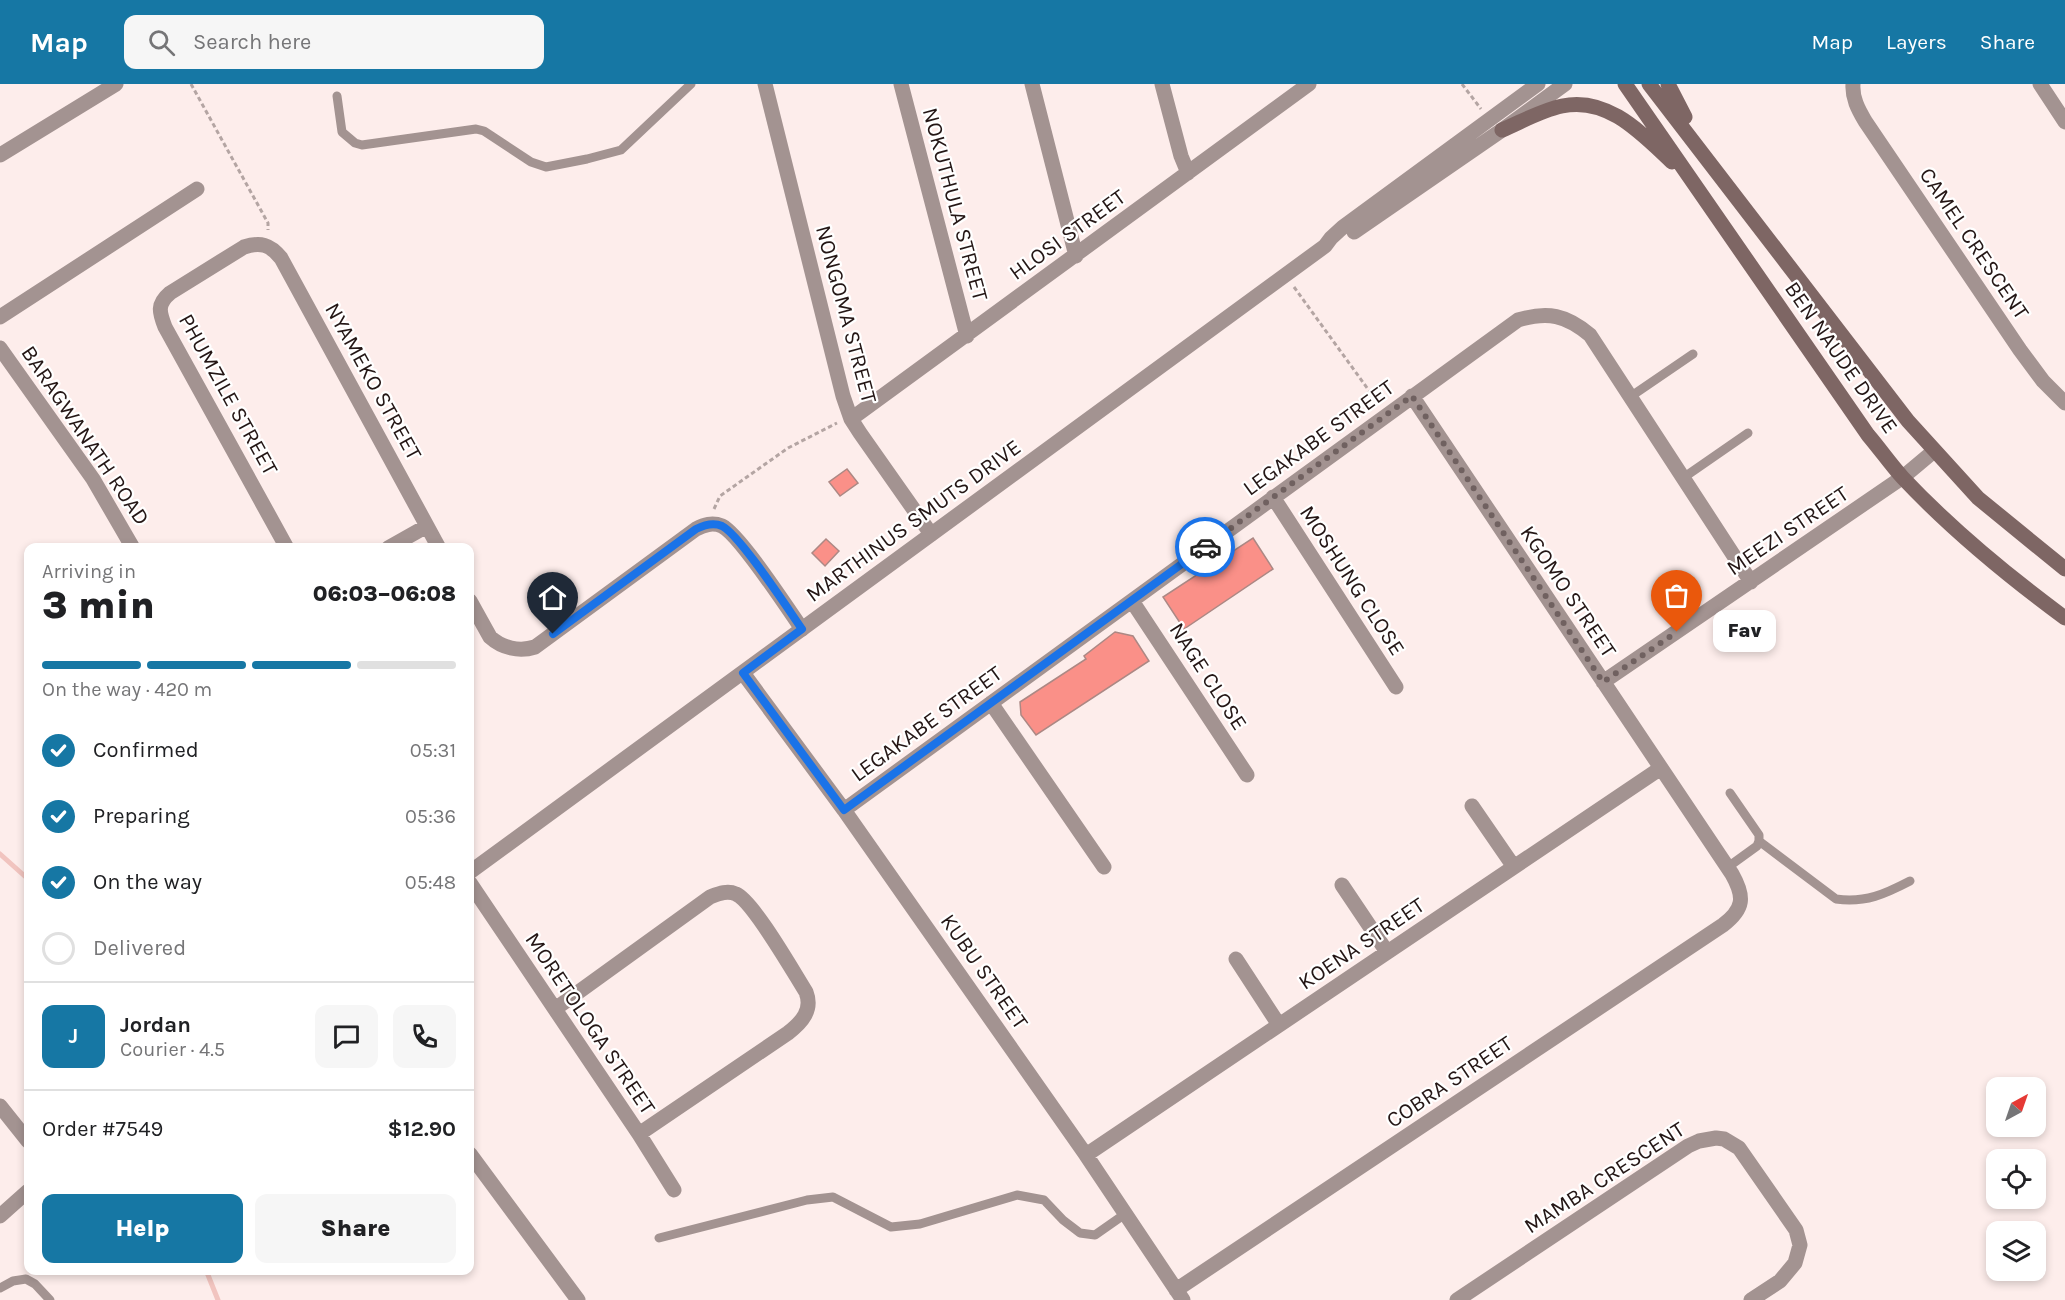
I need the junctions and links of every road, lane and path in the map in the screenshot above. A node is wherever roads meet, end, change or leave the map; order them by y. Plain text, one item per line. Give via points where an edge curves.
1 (116, 84) edge
2 (191, 84) edge
3 (691, 84) edge
4 (765, 84) edge
5 (901, 84) edge
6 (1032, 84) edge
7 (1162, 84) edge
8 (1462, 84) edge
9 (1538, 84) edge
10 (1565, 84) edge
11 (1625, 84) edge
12 (1649, 84) edge
13 (1668, 84) edge
14 (1853, 84) edge
15 (2040, 84) edge
16 (1300, 87) edge
17 (337, 96) dead end
18 (1489, 120) junction
19 (2065, 122) edge
20 (1502, 130) junction
21 (1, 151) edge
22 (1712, 164) junction
23 (1188, 173) junction
24 (1692, 180) junction
25 (197, 189) dead end
26 (265, 245) junction
27 (1325, 246) junction
28 (1076, 256) junction
29 (1285, 275) junction
30 (0, 317) edge
31 (967, 336) junction
32 (0, 348) edge
33 (1694, 354) dead end
34 (1412, 396) junction
35 (1630, 397) junction
36 (2065, 404) edge
37 (1387, 414) junction
38 (851, 418) junction
39 (1748, 433) dead end
40 (1934, 451) junction
41 (1683, 477) junction
42 (1903, 477) junction
43 (1273, 497) junction
44 (707, 524) junction
45 (427, 526) junction
46 (931, 534) junction
47 (131, 543) edge
48 (284, 543) edge
49 (397, 543) edge
50 (436, 543) edge
51 (2065, 569) edge
52 (1751, 582) junction
53 (1132, 601) junction
54 (474, 608) edge
55 (2065, 618) edge
56 (802, 629) junction
57 (743, 673) junction
58 (1603, 682) junction
59 (1396, 687) dead end
60 (991, 704) junction
61 (1661, 768) junction
62 (1247, 775) dead end
63 (1730, 793) dead end
64 (1472, 806) dead end
65 (844, 810) junction
66 (1760, 841) junction
67 (1104, 867) dead end
68 (1514, 867) junction
69 (1728, 867) junction
70 (474, 869) edge
71 (1910, 881) dead end
72 (1342, 885) dead end
73 (474, 889) edge
74 (1741, 903) joint
75 (1387, 952) junction
76 (1236, 959) dead end
77 (555, 1009) junction
78 (1279, 1025) junction
79 (0, 1106) edge
80 (639, 1134) junction
81 (24, 1136) edge
82 (1086, 1155) junction
83 (474, 1159) edge
84 (674, 1190) dead end
85 (24, 1195) edge
86 (1125, 1214) junction
87 (0, 1216) edge
88 (659, 1238) dead end
89 (0, 1288) edge
90 (1179, 1295) edge
91 (50, 1300) edge
92 (578, 1300) edge
93 (1457, 1300) edge
94 (1751, 1300) edge

1 - 21 street
2 - 26 path via 268,223
3 - 17 lane via 621,150 546,167 476,129 355,143 342,132
4 - 38 street, NONGOMA STREET
5 - 31 street, NOKUTHULA STREET
6 - 28 street
7 - 23 street
8 - 18 path
9 - 18 street, MARTHINUS SMUTS DRIVE
10 - 20 street, MARTHINUS SMUTS DRIVE
11 - 24 main road, BEN NAUDE DRIVE
12 - 22 main road, BEN NAUDE DRIVE
13 - 22 main road
14 - 36 street, CAMEL CRESCENT via 1855,102 1865,121 2020,350
15 - 19 street
16 - 23 street, HLOSI STREET
18 - 27 street, MARTHINUS SMUTS DRIVE via 1343,227
20 - 24 main road via 1561,106 1600,108 1622,118
20 - 27 street, MARTHINUS SMUTS DRIVE via 1335,245
22 - 40 main road, BEN NAUDE DRIVE via 1900,412
23 - 28 street, HLOSI STREET
24 - 42 main road, BEN NAUDE DRIVE via 1816,362
25 - 30 street
26 - 45 street, NYAMEKO STREET via 281,258
26 - 48 street, PHUMZILE STREET via 244,247 170,293 159,310
27 - 29 street, MARTHINUS SMUTS DRIVE
28 - 31 street, HLOSI STREET
29 - 37 path
29 - 46 street, MARTHINUS SMUTS DRIVE
31 - 38 street, HLOSI STREET
32 - 47 street, BARAGWANATH ROAD via 98,487
33 - 35 lane
34 - 35 street, LEGAKABE STREET via 1518,320 1548,315 1564,318 1590,335
34 - 37 street, LEGAKABE STREET
34 - 58 street, KGOMO STREET
35 - 41 street, LEGAKABE STREET
37 - 43 street, LEGAKABE STREET
38 - 44 path via 788,448 720,496
38 - 46 street, NONGOMA STREET
39 - 41 lane
40 - 42 street, MEEZI STREET
40 - 51 main road, BEN NAUDE DRIVE via 1978,498
41 - 52 street, LEGAKABE STREET
42 - 52 street, MEEZI STREET
42 - 55 main road, BEN NAUDE DRIVE via 2002,570
43 - 53 street, LEGAKABE STREET
43 - 59 street, MOSHUNG CLOSE
44 - 54 street via 535,647 511,648 495,641
44 - 56 street via 722,526 734,537
45 - 49 street
45 - 50 street, NYAMEKO STREET
46 - 56 street, MARTHINUS SMUTS DRIVE
52 - 58 street, MEEZI STREET
53 - 60 street, LEGAKABE STREET
53 - 62 street, NAGE CLOSE
56 - 57 street, MARTHINUS SMUTS DRIVE
57 - 65 street, KUBU STREET
57 - 70 street, MARTHINUS SMUTS DRIVE
58 - 61 street, KGOMO STREET
60 - 65 street, LEGAKABE STREET
60 - 67 street
61 - 68 street, KOENA STREET
61 - 69 street, KGOMO STREET
63 - 66 lane
64 - 68 street
65 - 82 street, KUBU STREET
66 - 69 lane
66 - 71 lane via 1836,899 1881,896
68 - 75 street, KOENA STREET
69 - 74 street, KGOMO STREET via 1740,889
72 - 75 street
73 - 77 street, MORETOLOGA STREET
74 - 90 street, COBRA STREET via 1736,914 1723,925
75 - 78 street, KOENA STREET
76 - 78 street
77 - 80 street, MORETOLOGA STREET
77 - 80 street via 710,897 736,893 750,904 806,992 807,1013 788,1033
78 - 82 street, KOENA STREET
79 - 81 street
80 - 84 street, MORETOLOGA STREET
82 - 86 street, KUBU STREET
83 - 92 street
85 - 87 street
86 - 88 lane via 1095,1235 1080,1233 1044,1200 1017,1195 920,1224 891,1227 833,1197 796,1202
86 - 90 street, KUBU STREET
89 - 91 lane via 26,1278
93 - 94 street, MAMBA CRESCENT via 1688,1146 1716,1138 1733,1143 1746,1155 1798,1237 1798,1255 1789,1271

